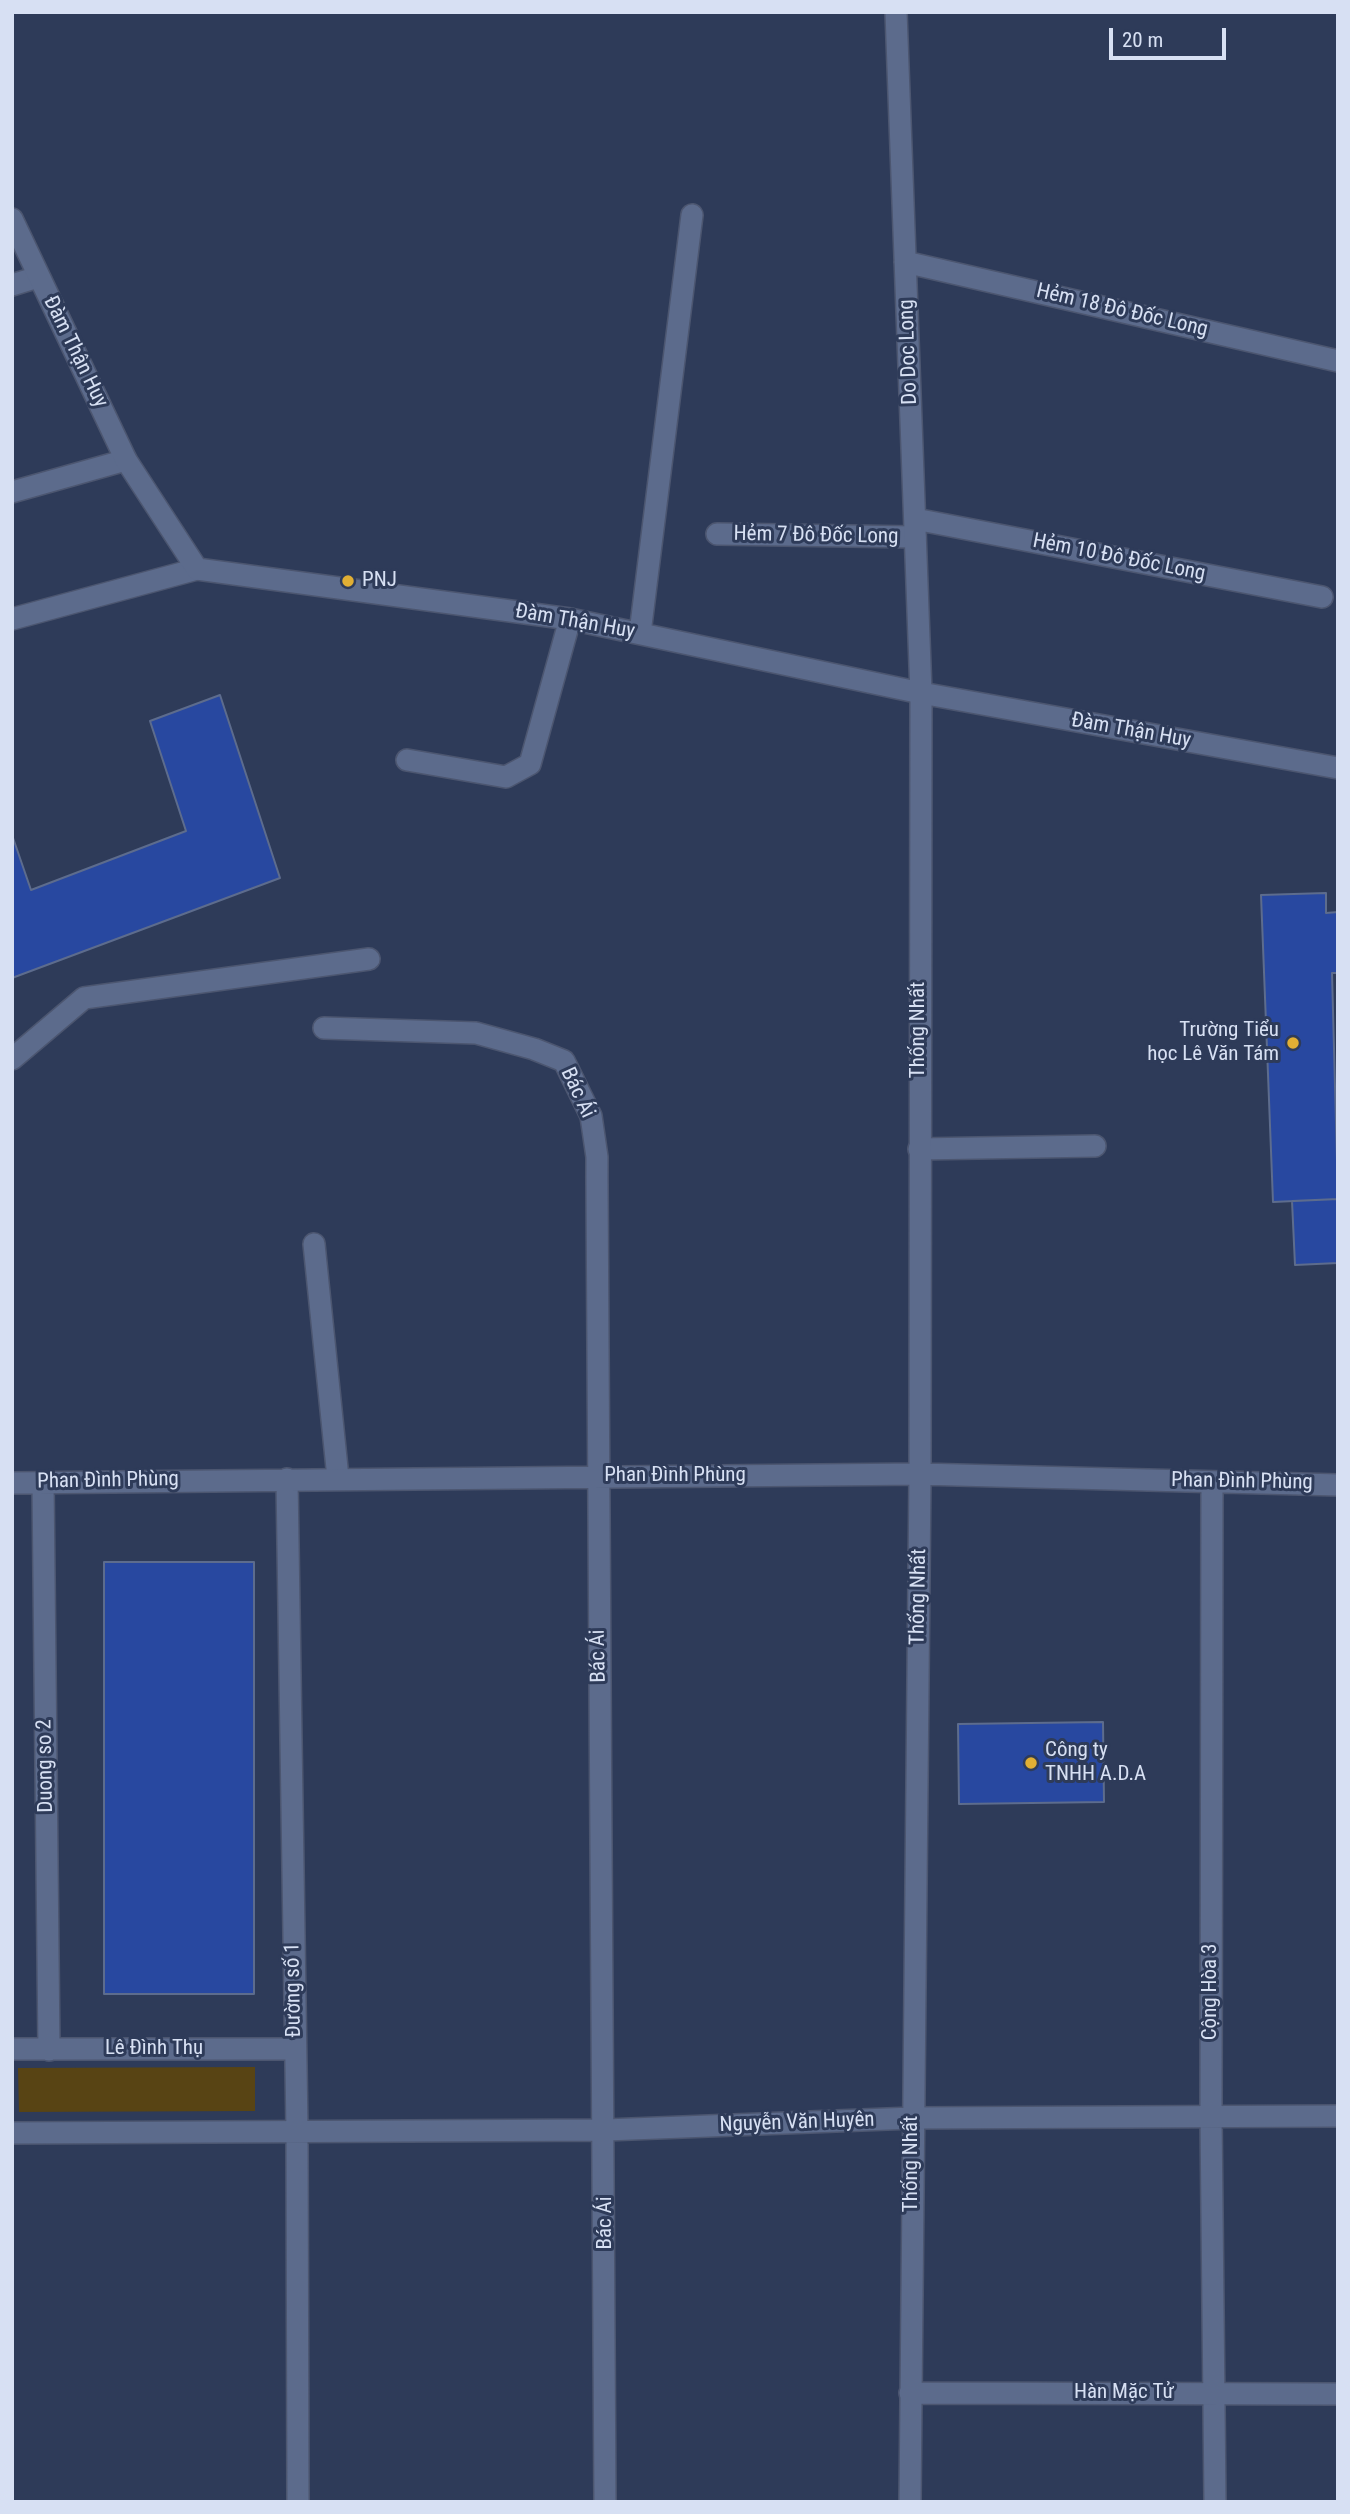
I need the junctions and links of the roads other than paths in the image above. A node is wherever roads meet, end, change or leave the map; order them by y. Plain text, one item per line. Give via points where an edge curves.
1 (896, 12) edge
2 (692, 215) dead end
3 (12, 219) edge
4 (905, 262) junction
5 (38, 277) junction
6 (12, 285) edge
7 (1338, 361) edge
8 (126, 460) junction
9 (12, 492) edge
10 (915, 528) junction
11 (717, 534) dead end
12 (198, 569) junction
13 (1330, 599) edge
14 (12, 618) edge
15 (570, 619) junction
16 (640, 633) junction
17 (922, 692) junction
18 (407, 760) dead end
19 (1338, 768) edge
20 (369, 959) dead end
21 (324, 1028) dead end
22 (12, 1059) edge
23 (1095, 1146) dead end
24 (919, 1149) junction
25 (314, 1244) dead end
26 (920, 1474) junction
27 (596, 1477) junction
28 (338, 1478) junction
29 (287, 1479) junction
30 (44, 1482) junction
31 (1212, 1482) junction
32 (12, 1483) edge
33 (1338, 1485) edge
34 (12, 2049) edge
35 (295, 2049) junction
36 (48, 2050) junction
37 (1211, 2116) junction
38 (1338, 2116) edge
39 (912, 2118) junction
40 (606, 2130) junction
41 (298, 2131) junction
42 (12, 2133) edge
43 (910, 2393) junction
44 (1215, 2393) junction
45 (1338, 2394) edge
46 (298, 2502) edge
47 (605, 2502) edge
48 (909, 2502) edge
49 (1215, 2502) edge

1 - 4 street, Do Doc Long
2 - 16 street
3 - 5 street, Đàm Thận Huy
4 - 7 street, Hẻm 18 Đô Đốc Long
4 - 10 street, Do Doc Long
5 - 6 street
5 - 8 street, Đàm Thận Huy
8 - 9 street
8 - 12 street, Đàm Thận Huy
10 - 11 street, Hẻm 7 Đô Đốc Long
10 - 13 street, Hẻm 10 Đô Đốc Long
10 - 17 street, Do Doc Long
12 - 14 street
12 - 15 street, Đàm Thận Huy
15 - 16 street, Đàm Thận Huy
15 - 18 street via 530,764 506,777
16 - 17 street, Đàm Thận Huy
17 - 19 street, Đàm Thận Huy
17 - 24 street, Thống Nhất
20 - 22 street via 84,998
21 - 27 street, Bác Ái via 476,1033 564,1061 591,1116 597,1157
23 - 24 street
24 - 26 street, Thống Nhất
25 - 28 street
26 - 27 street, Phan Đình Phùng
26 - 31 street, Phan Đình Phùng
26 - 39 street, Thống Nhất
27 - 28 street, Phan Đình Phùng
27 - 40 street, Bác Ái
28 - 29 street, Phan Đình Phùng
29 - 30 street, Phan Đình Phùng
29 - 35 street, Đường số 1
30 - 32 street, Phan Đình Phùng
30 - 36 street, Duong so 2
31 - 33 street, Phan Đình Phùng
31 - 37 street, Cộng Hòa 3
34 - 36 street, Lê Đình Thụ
35 - 36 street, Lê Đình Thụ
35 - 41 street, Đường số 1
37 - 38 street, Nguyễn Văn Huyên
37 - 39 street, Nguyễn Văn Huyên
37 - 44 street, Cộng Hòa 3
39 - 40 street, Nguyễn Văn Huyên
39 - 43 street, Thống Nhất
40 - 41 street, Nguyễn Văn Huyên
40 - 47 street, Bác Ái
41 - 42 street, Nguyễn Văn Huyên
41 - 46 street, Đường số 1
43 - 44 street, Hàn Mặc Tử
43 - 48 street, Thống Nhất
44 - 45 street, Hàn Mặc Tử
44 - 49 street, Cộng Hòa 3

